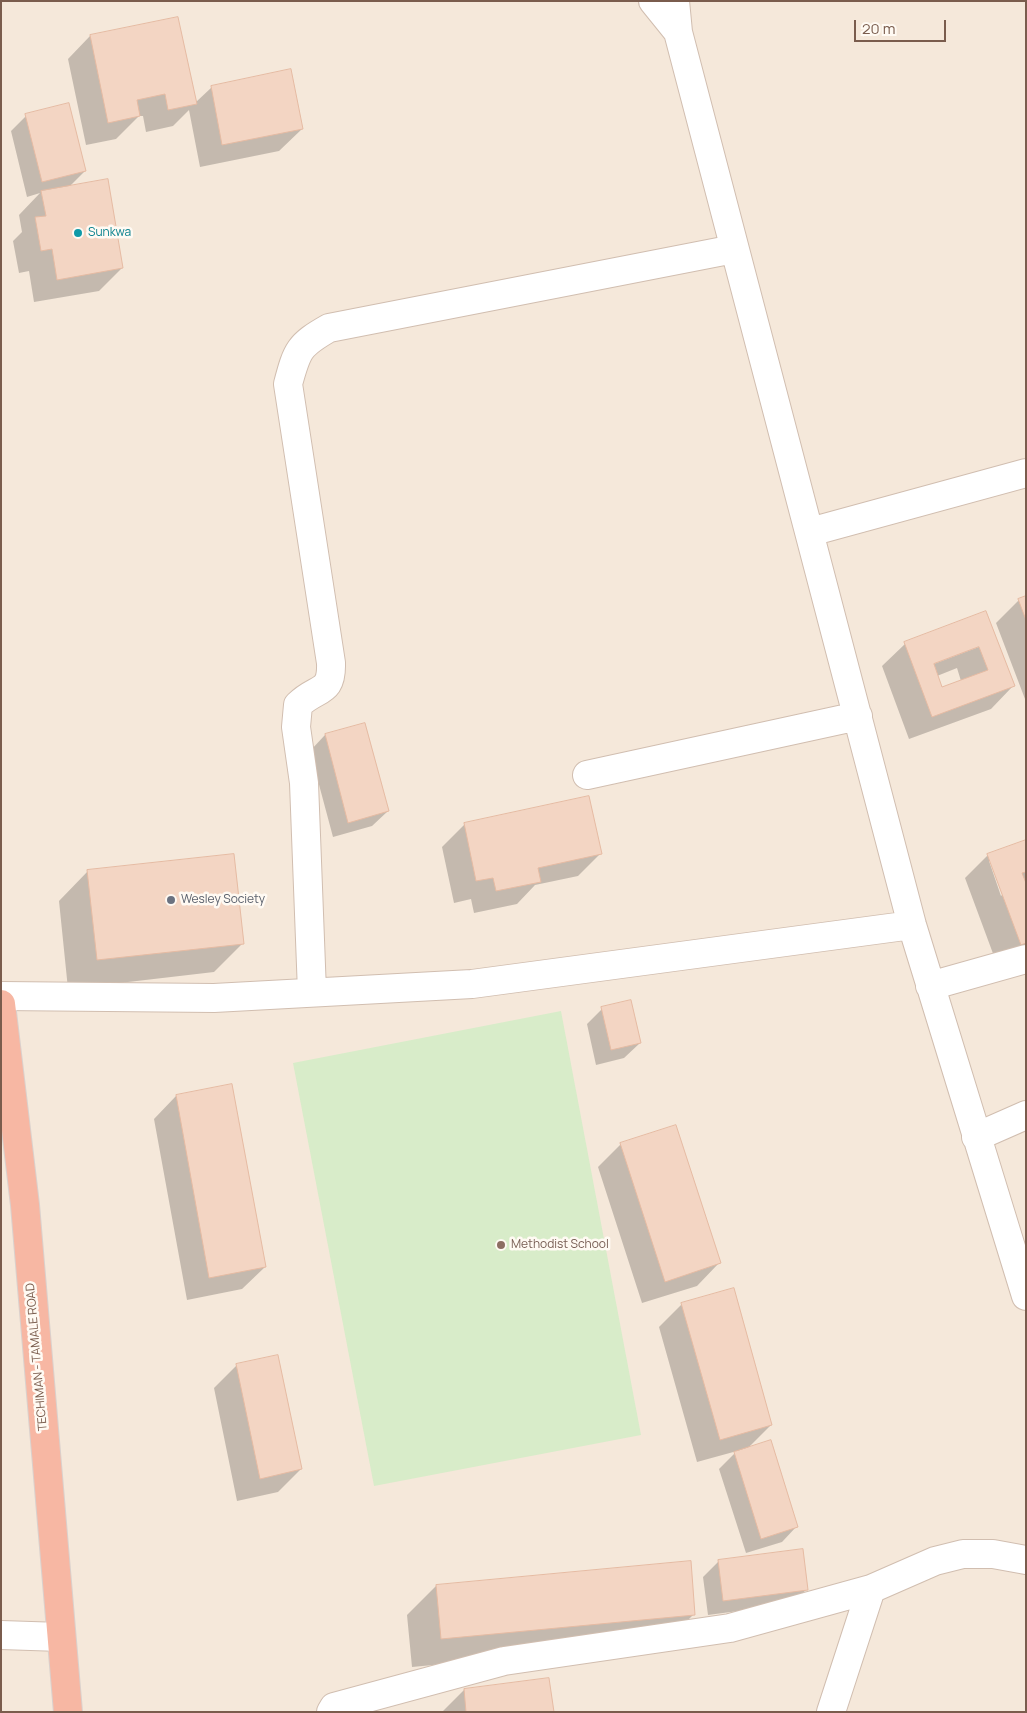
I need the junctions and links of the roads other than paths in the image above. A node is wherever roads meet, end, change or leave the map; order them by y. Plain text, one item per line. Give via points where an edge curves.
1 (653, 1) edge
2 (675, 1) edge
3 (678, 32) junction
4 (734, 248) junction
5 (1026, 473) edge
6 (810, 532) junction
7 (858, 716) junction
8 (587, 775) dead end
9 (912, 925) junction
10 (1026, 959) edge
11 (930, 986) junction
12 (312, 992) junction
13 (1, 996) edge
14 (1, 1004) edge
15 (1026, 1115) edge
16 (976, 1137) junction
17 (1026, 1296) edge
18 (1026, 1560) edge
19 (871, 1589) junction
20 (1, 1635) edge
21 (61, 1636) junction
22 (68, 1712) edge
23 (331, 1712) edge
24 (831, 1712) edge

1 - 3 street
2 - 3 street
3 - 4 street
4 - 6 street
4 - 12 street via 330,328 307,341 295,357 288,384 332,677 327,687 307,696 298,705 296,728 304,783
5 - 6 street
6 - 7 street
7 - 8 street
7 - 9 street
9 - 11 street
9 - 12 street via 472,984
10 - 11 street
11 - 16 street
12 - 13 street via 214,998
14 - 21 highway, TECHIMAN - TAMALE ROAD via 25,1205
15 - 16 street
16 - 17 street
18 - 19 street via 993,1554 963,1554 935,1561
19 - 23 street via 730,1628 504,1661 334,1707
19 - 24 street
20 - 21 street
21 - 22 highway, TECHIMAN - TAMALE ROAD

